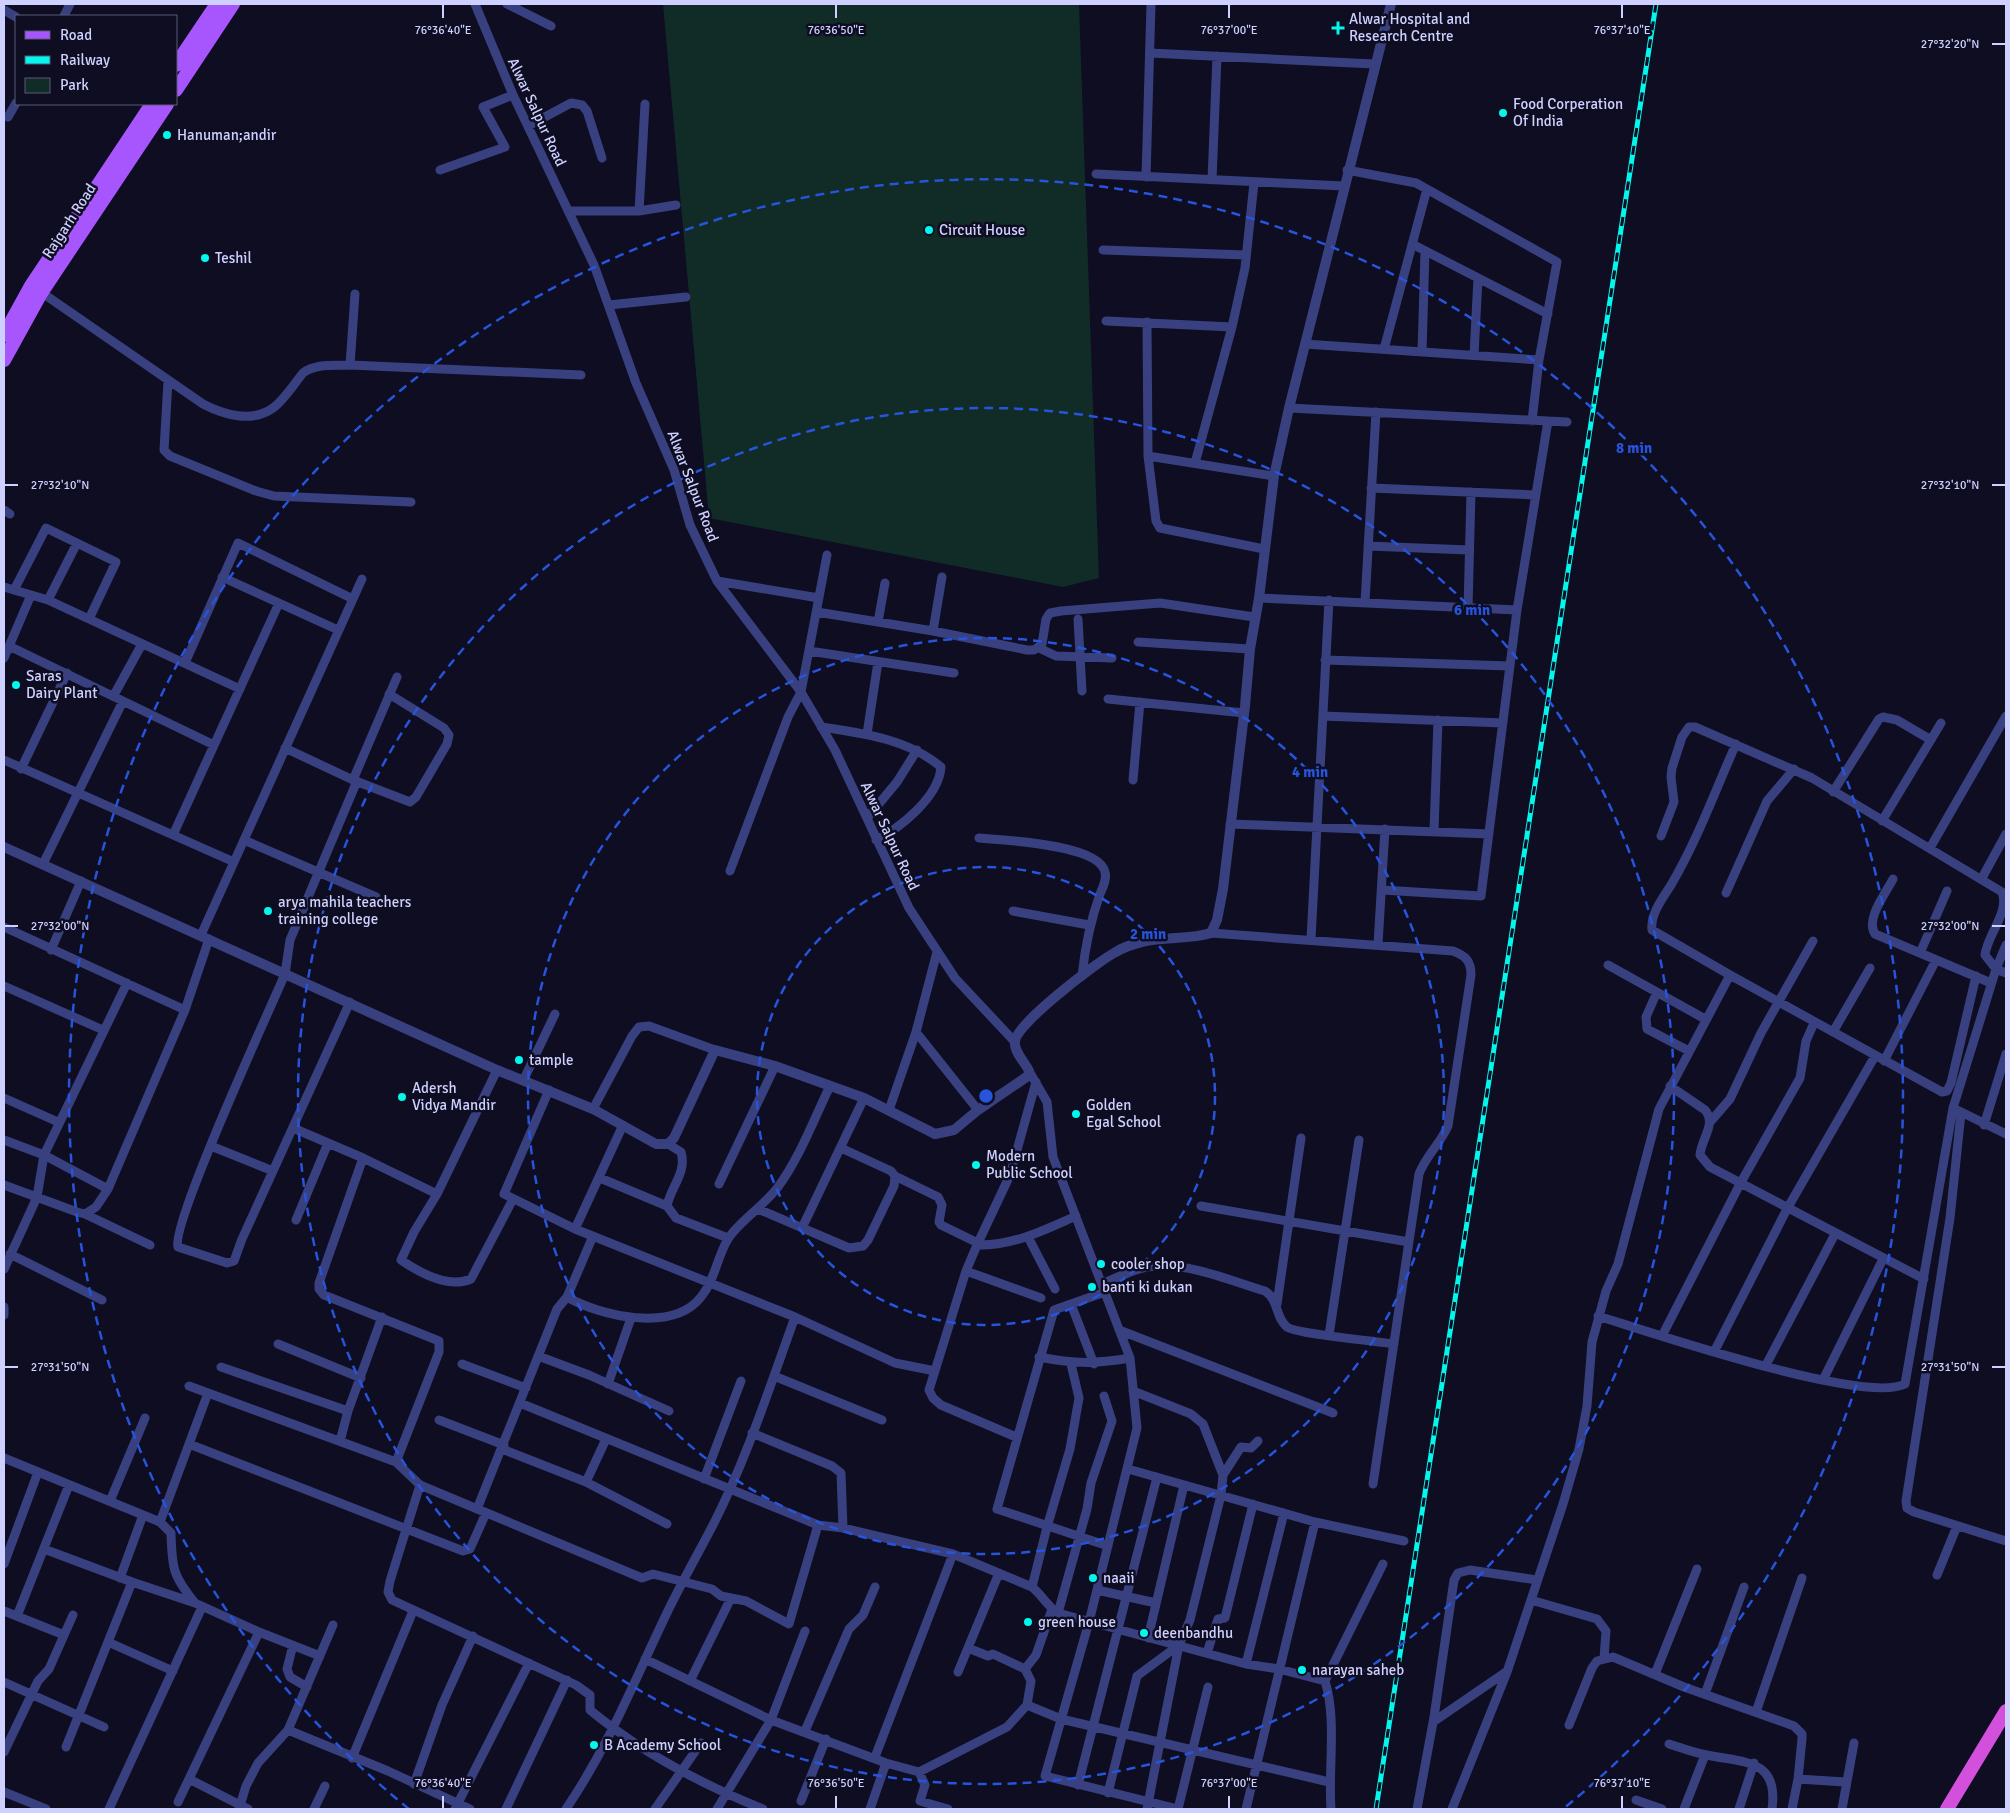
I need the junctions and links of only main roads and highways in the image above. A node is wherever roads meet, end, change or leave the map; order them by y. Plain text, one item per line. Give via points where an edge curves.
1 (217, 4) edge
2 (233, 4) edge
3 (178, 62) edge
4 (178, 87) edge
5 (151, 105) edge
6 (166, 105) edge
7 (36, 289) junction
8 (8, 317) edge
9 (4, 335) edge
10 (4, 360) edge
11 (2006, 1711) edge
12 (1947, 1809) edge

1 - 3 main road
2 - 4 main road
5 - 7 main road, Rajgarh Road
6 - 7 main road, Rajgarh Road
7 - 8 main road, Rajgarh Road
7 - 10 main road, Rajgarh Road
8 - 9 main road, Rajgarh Road
11 - 12 highway

